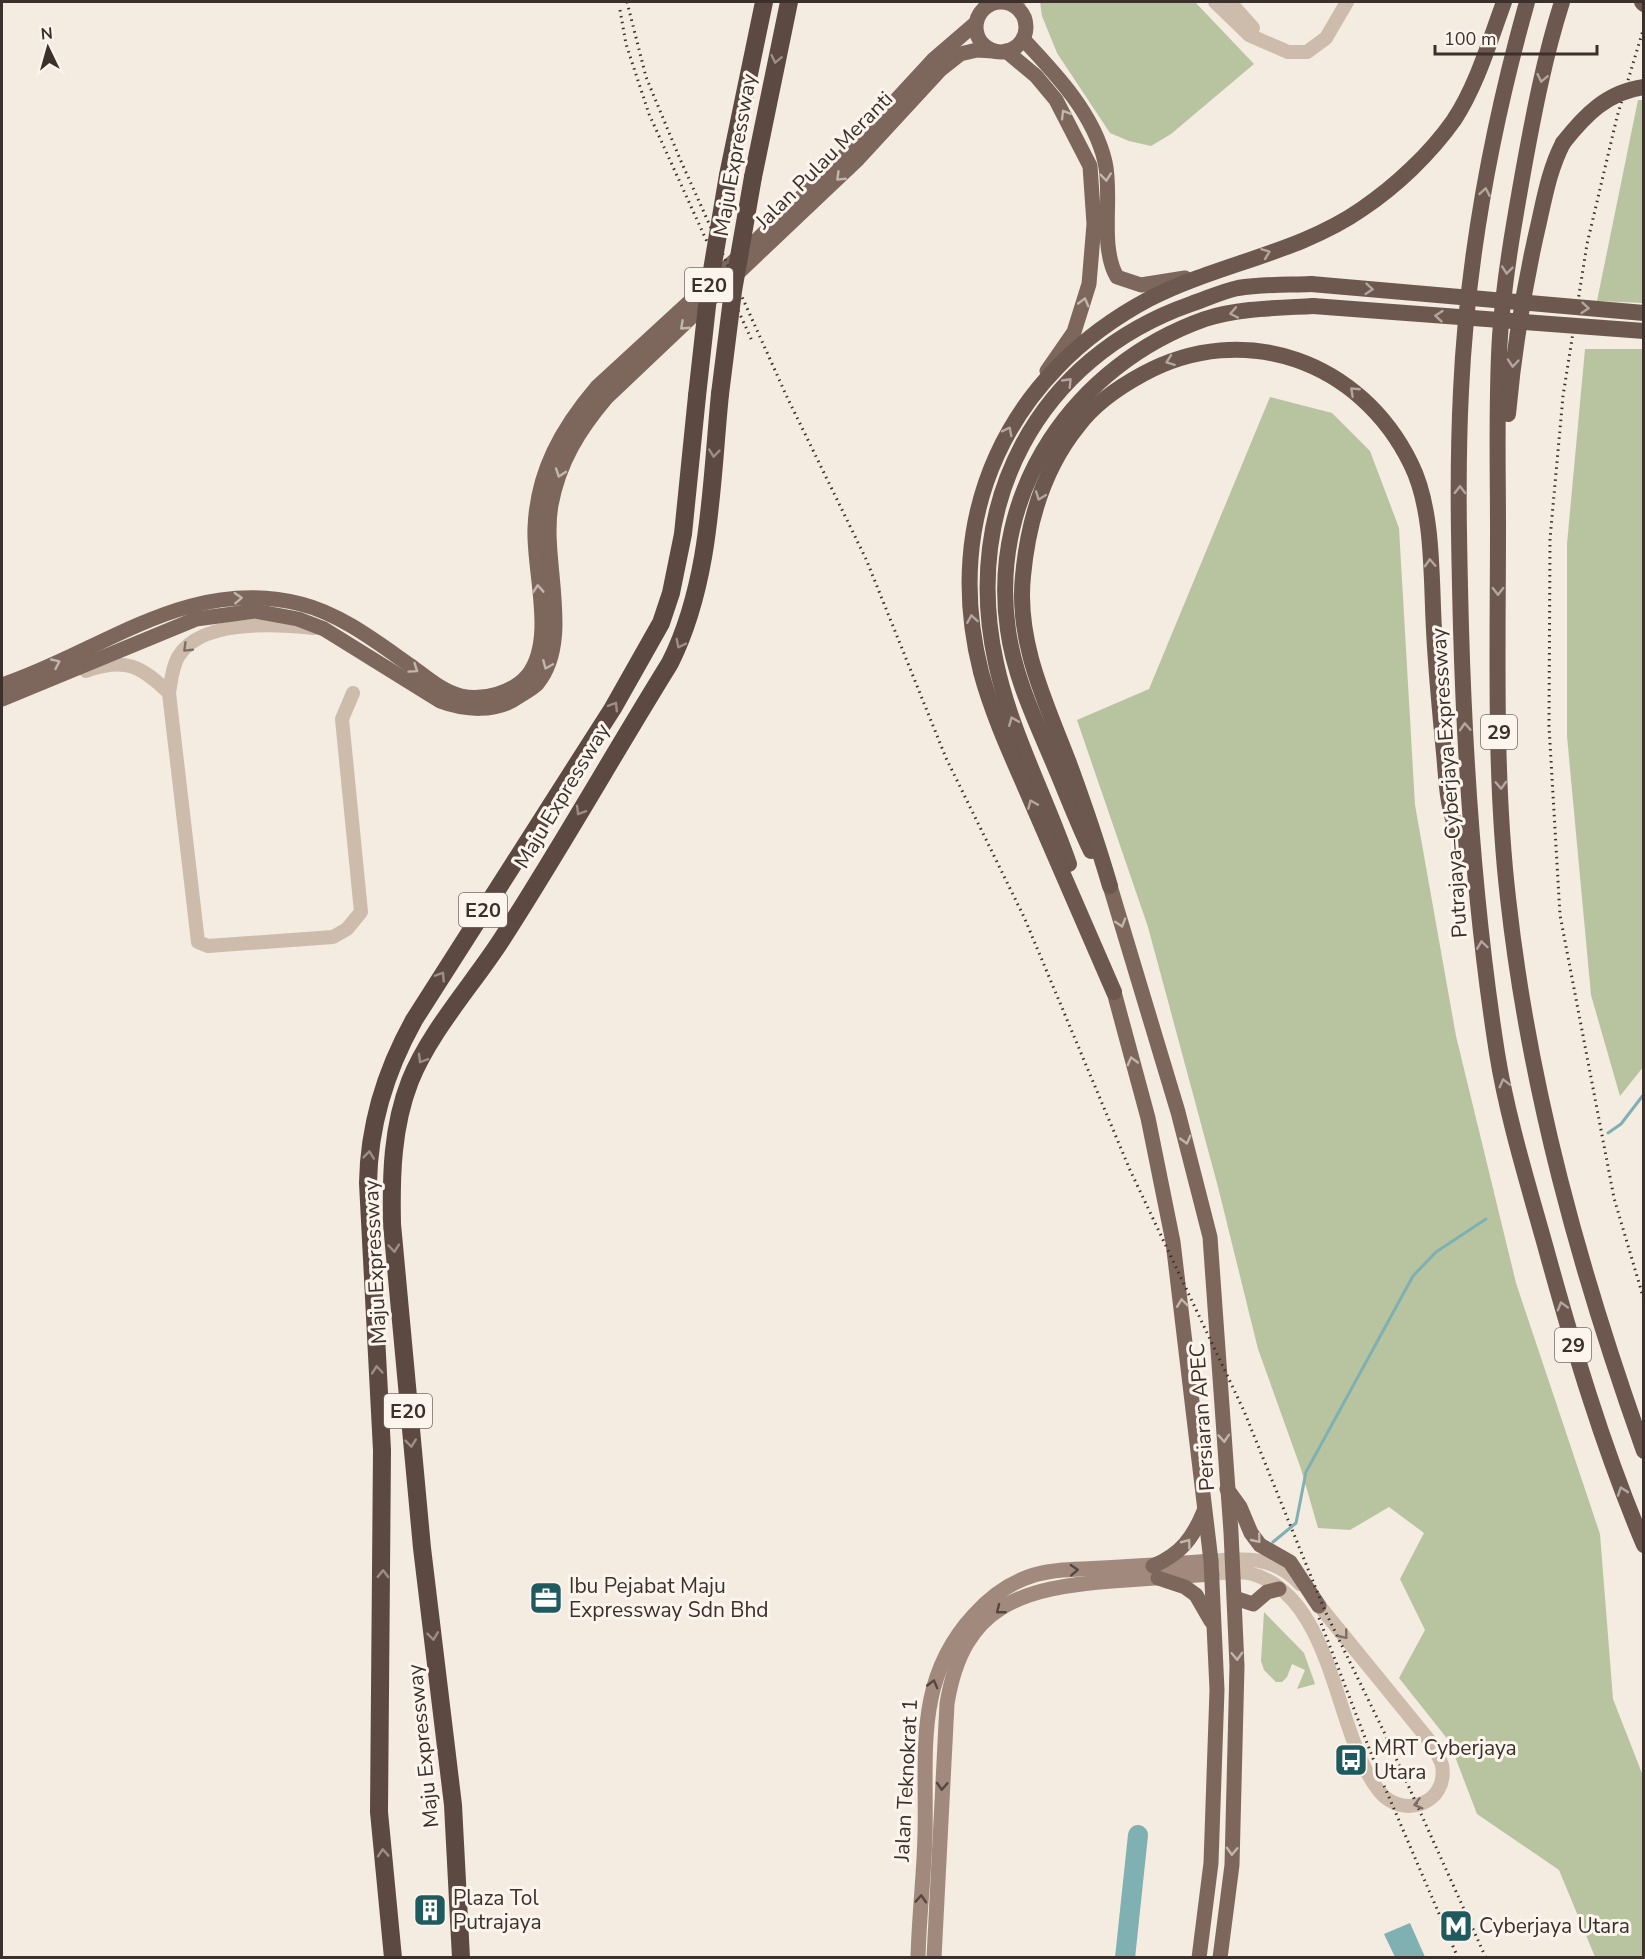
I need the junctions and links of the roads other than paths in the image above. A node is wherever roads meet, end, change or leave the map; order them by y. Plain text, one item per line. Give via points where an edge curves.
1 (764, 2) edge
2 (789, 2) edge
3 (1215, 2) edge
4 (1230, 2) edge
5 (1347, 2) edge
6 (1504, 2) edge
7 (1527, 2) edge
8 (1563, 2) edge
9 (1018, 4) edge
10 (986, 5) edge
11 (976, 23) junction
12 (1023, 39) junction
13 (1260, 40) junction
14 (1000, 51) junction
15 (1644, 87) edge
16 (1230, 267) junction
17 (1644, 313) edge
18 (1644, 331) edge
19 (1023, 406) junction
20 (1498, 547) junction
21 (324, 629) junction
22 (43, 683) junction
23 (2, 685) edge
24 (169, 693) junction
25 (353, 693) dead end
26 (2, 699) edge
27 (1110, 886) junction
28 (1475, 890) junction
29 (1114, 992) junction
30 (1644, 1451) edge
31 (1227, 1489) junction
32 (1206, 1507) junction
33 (1644, 1545) edge
34 (1233, 1566) junction
35 (1212, 1568) junction
36 (1156, 1572) junction
37 (1279, 1589) junction
38 (1234, 1598) junction
39 (1319, 1606) junction
40 (1213, 1624) junction
41 (393, 1958) edge
42 (461, 1958) edge
43 (918, 1958) edge
44 (934, 1958) edge
45 (1199, 1958) edge
46 (1220, 1958) edge

41 -> 1 highway, Maju Expressway / E20, bridge via 380,1812 382,1450 368,1184 378,1099 414,1020 613,708 661,623 683,534 709,288
2 -> 42 highway, Maju Expressway / E20, bridge via 733,291 705,541 685,634 501,940 423,1056 411,1079 395,1141 391,1182 393,1236 422,1548 453,1805
3 - 13 street via 1249,35
4 - 13 street
5 - 13 street via 1326,38 1307,52 1288,52
16 -> 6 highway via 1307,238 1360,211 1413,166 1454,119 1479,69
28 -> 7 highway, Putrajaya–Cyberjaya Expressway / 29 via 1462,670 1461,389 1476,243 1496,133
8 -> 20 highway, 29 via 1551,35 1510,246 1500,346
9 - 10 main road
9 - 12 main road via 1026,22
10 - 11 main road
11 - 14 main road via 980,40
23 -> 11 main road, Jalan Pulau Meranti via 191,604 237,597 273,598 321,612 462,696 505,692 527,676 537,657 542,636 534,529 537,500 545,469 572,416 597,387 850,150 933,60
12 - 14 main road via 1018,46
12 -> 16 main road via 1068,90 1099,143 1108,193 1110,255 1117,277 1155,285
19 -> 14 main road via 1074,332 1083,309 1092,256 1093,194 1084,150 1056,100 1036,76
14 -> 21 main road, Jalan Pulau Meranti via 960,54 941,69 858,159 608,397 585,424 571,445 551,504 548,530 555,638 549,666 536,685 509,704 458,708 440,701
15 -> 20 highway, bridge via 1625,89 1589,111 1563,143 1553,163 1515,338
16 - 19 highway via 1150,299 1082,343
29 -> 17 highway, bridge via 1064,849 1006,703 987,610 992,526 1003,485 1026,438 1056,395 1092,357 1158,316 1238,288 1311,284
18 -> 27 highway, bridge via 1313,306 1240,312 1164,335 1109,373 1068,413 1044,445 1023,491 1005,578 1008,630 1017,671 1038,726 1083,834
29 -> 19 highway via 989,698 970,612 975,524 987,480
20 -> 30 highway, 29 via 1497,671 1504,839 1508,898 1530,1040 1562,1193 1605,1342
21 - 22 main road, Jalan Pulau Meranti via 298,619 255,611 196,619
21 -> 24 street via 256,626 205,635 189,644 179,656
22 - 24 street via 100,666 123,664 137,667
22 - 26 main road, Jalan Pulau Meranti
24 - 25 street via 195,934 198,942 208,946 333,936 347,929 361,912 342,719
28 -> 27 highway via 1450,809 1436,670 1430,551 1424,506 1412,465 1386,423 1348,386 1302,361 1263,351 1240,350 1205,350 1167,361 1113,392 1079,423 1059,452 1031,526 1022,579 1024,630 1037,684 1086,808
27 -> 31 main road, Persiaran APEC via 1178,1112 1210,1237
33 -> 28 highway, Putrajaya–Cyberjaya Expressway / 29 via 1623,1497 1575,1352 1533,1203 1498,1057
32 -> 29 main road, Persiaran APEC via 1173,1242 1148,1118
31 - 34 main road, Persiaran APEC
31 -> 39 main road via 1260,1545 1290,1562
32 - 35 main road, Persiaran APEC
36 -> 32 main road via 1181,1551
34 - 35 street
34 - 37 street
34 - 38 main road, Persiaran APEC
34 - 39 street via 1257,1559 1287,1571
35 - 36 main road, Jalan Teknokrat 1
35 - 40 main road, Persiaran APEC
36 - 40 main road via 1196,1595
43 -> 36 main road, Jalan Teknokrat 1 via 927,1717 934,1677 945,1652 988,1601 1006,1587 1032,1576 1063,1570
36 -> 44 main road, Jalan Teknokrat 1 via 1036,1591 1005,1605 970,1637 959,1656 947,1704
37 - 38 main road via 1260,1596 1253,1604
39 -> 37 street via 1432,1744 1442,1764 1442,1781 1439,1791 1421,1805 1401,1806 1379,1791 1360,1755 1316,1641 1294,1602
38 -> 46 main road, Persiaran APEC via 1237,1678 1232,1865
40 - 45 main road, Persiaran APEC via 1217,1690 1211,1852

